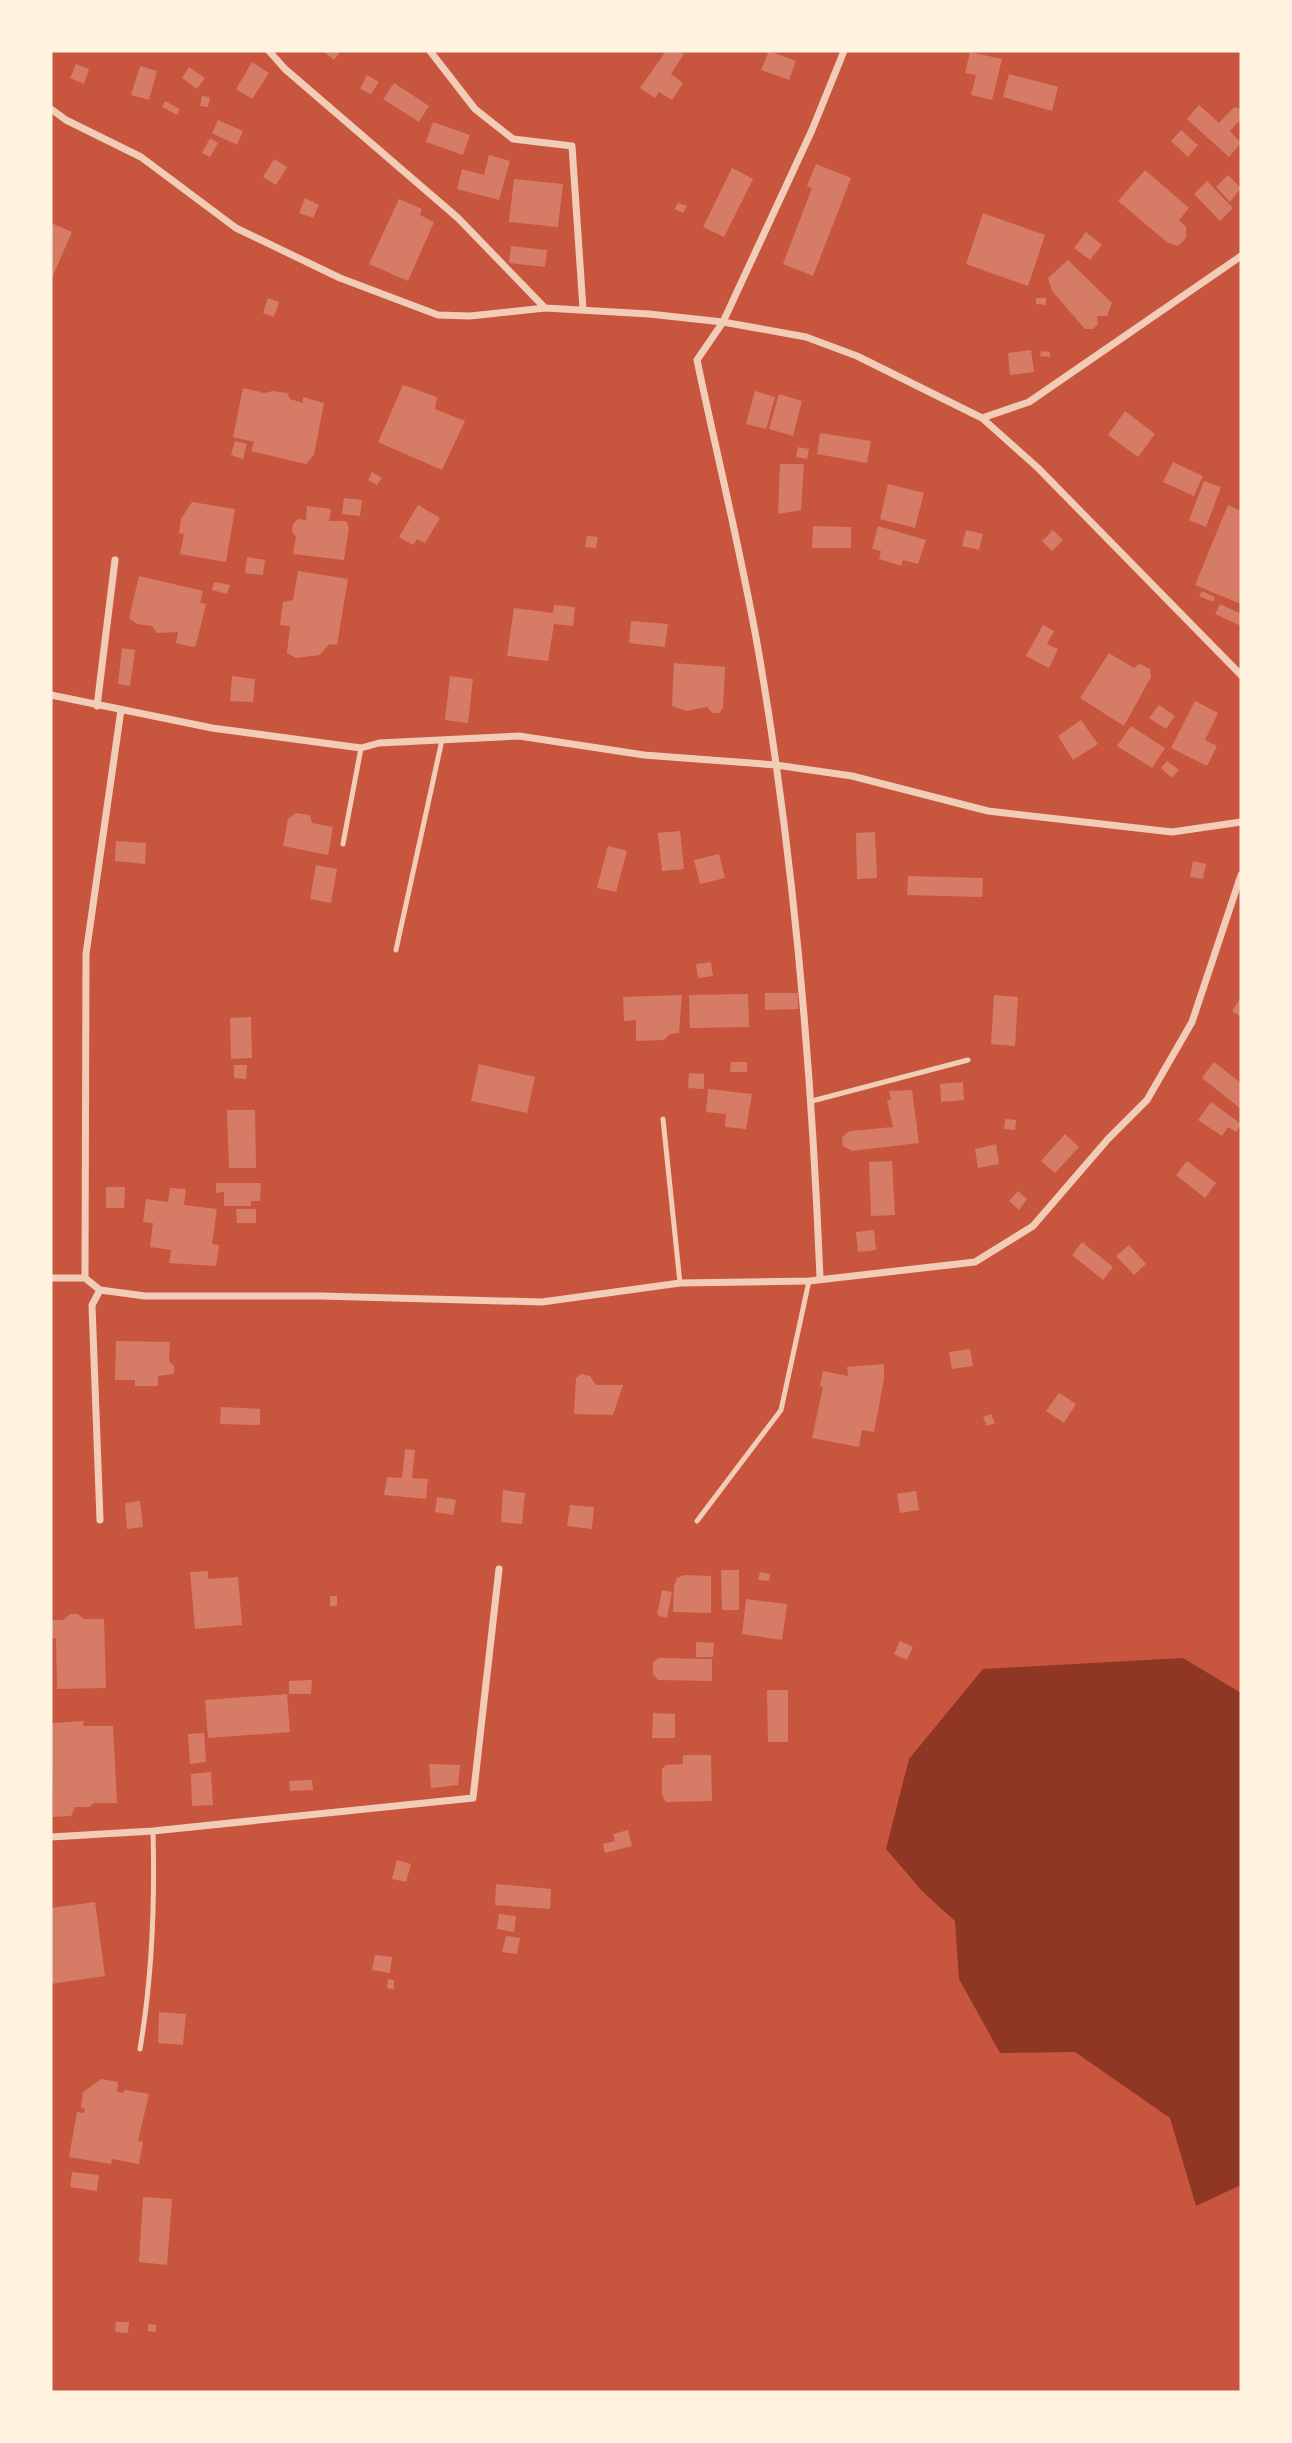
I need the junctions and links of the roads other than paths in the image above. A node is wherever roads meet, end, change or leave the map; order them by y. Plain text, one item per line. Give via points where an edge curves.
1 (270, 51) edge
2 (430, 51) edge
3 (844, 51) edge
4 (51, 109) edge
5 (1241, 256) edge
6 (545, 308) junction
7 (583, 309) junction
8 (723, 322) junction
9 (982, 418) junction
10 (115, 560) dead end
11 (1241, 675) edge
12 (51, 695) edge
13 (97, 706) junction
14 (121, 710) junction
15 (442, 740) junction
16 (361, 748) junction
17 (776, 765) junction
18 (1241, 822) edge
19 (343, 844) dead end
20 (1241, 875) edge
21 (396, 950) dead end
22 (968, 1060) dead end
23 (812, 1101) junction
24 (663, 1119) dead end
25 (51, 1278) edge
26 (85, 1278) junction
27 (820, 1279) junction
28 (810, 1281) junction
29 (680, 1283) junction
30 (100, 1290) junction
31 (100, 1520) dead end
32 (697, 1521) dead end
33 (499, 1569) dead end
34 (153, 1831) junction
35 (51, 1837) edge
36 (140, 2049) dead end

1 - 6 street via 458,218
2 - 7 street via 475,108 513,139 572,146
3 - 8 street
4 - 6 street via 141,157 236,228 340,278 438,315
5 - 9 street via 1029,402
6 - 7 street
7 - 8 street
8 - 9 street via 806,337 857,356
8 - 17 street via 697,360 761,664
9 - 11 street via 1038,468
10 - 13 street
12 - 13 street
13 - 14 street
14 - 16 street via 212,728
14 - 26 street via 86,954
15 - 16 street
15 - 17 street via 519,736 644,755
15 - 21 lane
16 - 19 lane
17 - 18 street via 852,776 988,811 1172,832
17 - 23 street via 791,869
20 - 27 street via 1192,1022 1153,1089 1033,1226 975,1262
22 - 23 lane
23 - 27 street
24 - 29 lane
25 - 26 street
26 - 30 street
27 - 28 street
28 - 29 street
28 - 32 lane via 781,1409
29 - 30 street via 542,1302 145,1296
30 - 31 street via 92,1305
33 - 34 street via 473,1798
34 - 35 street
34 - 36 lane via 150,1953

